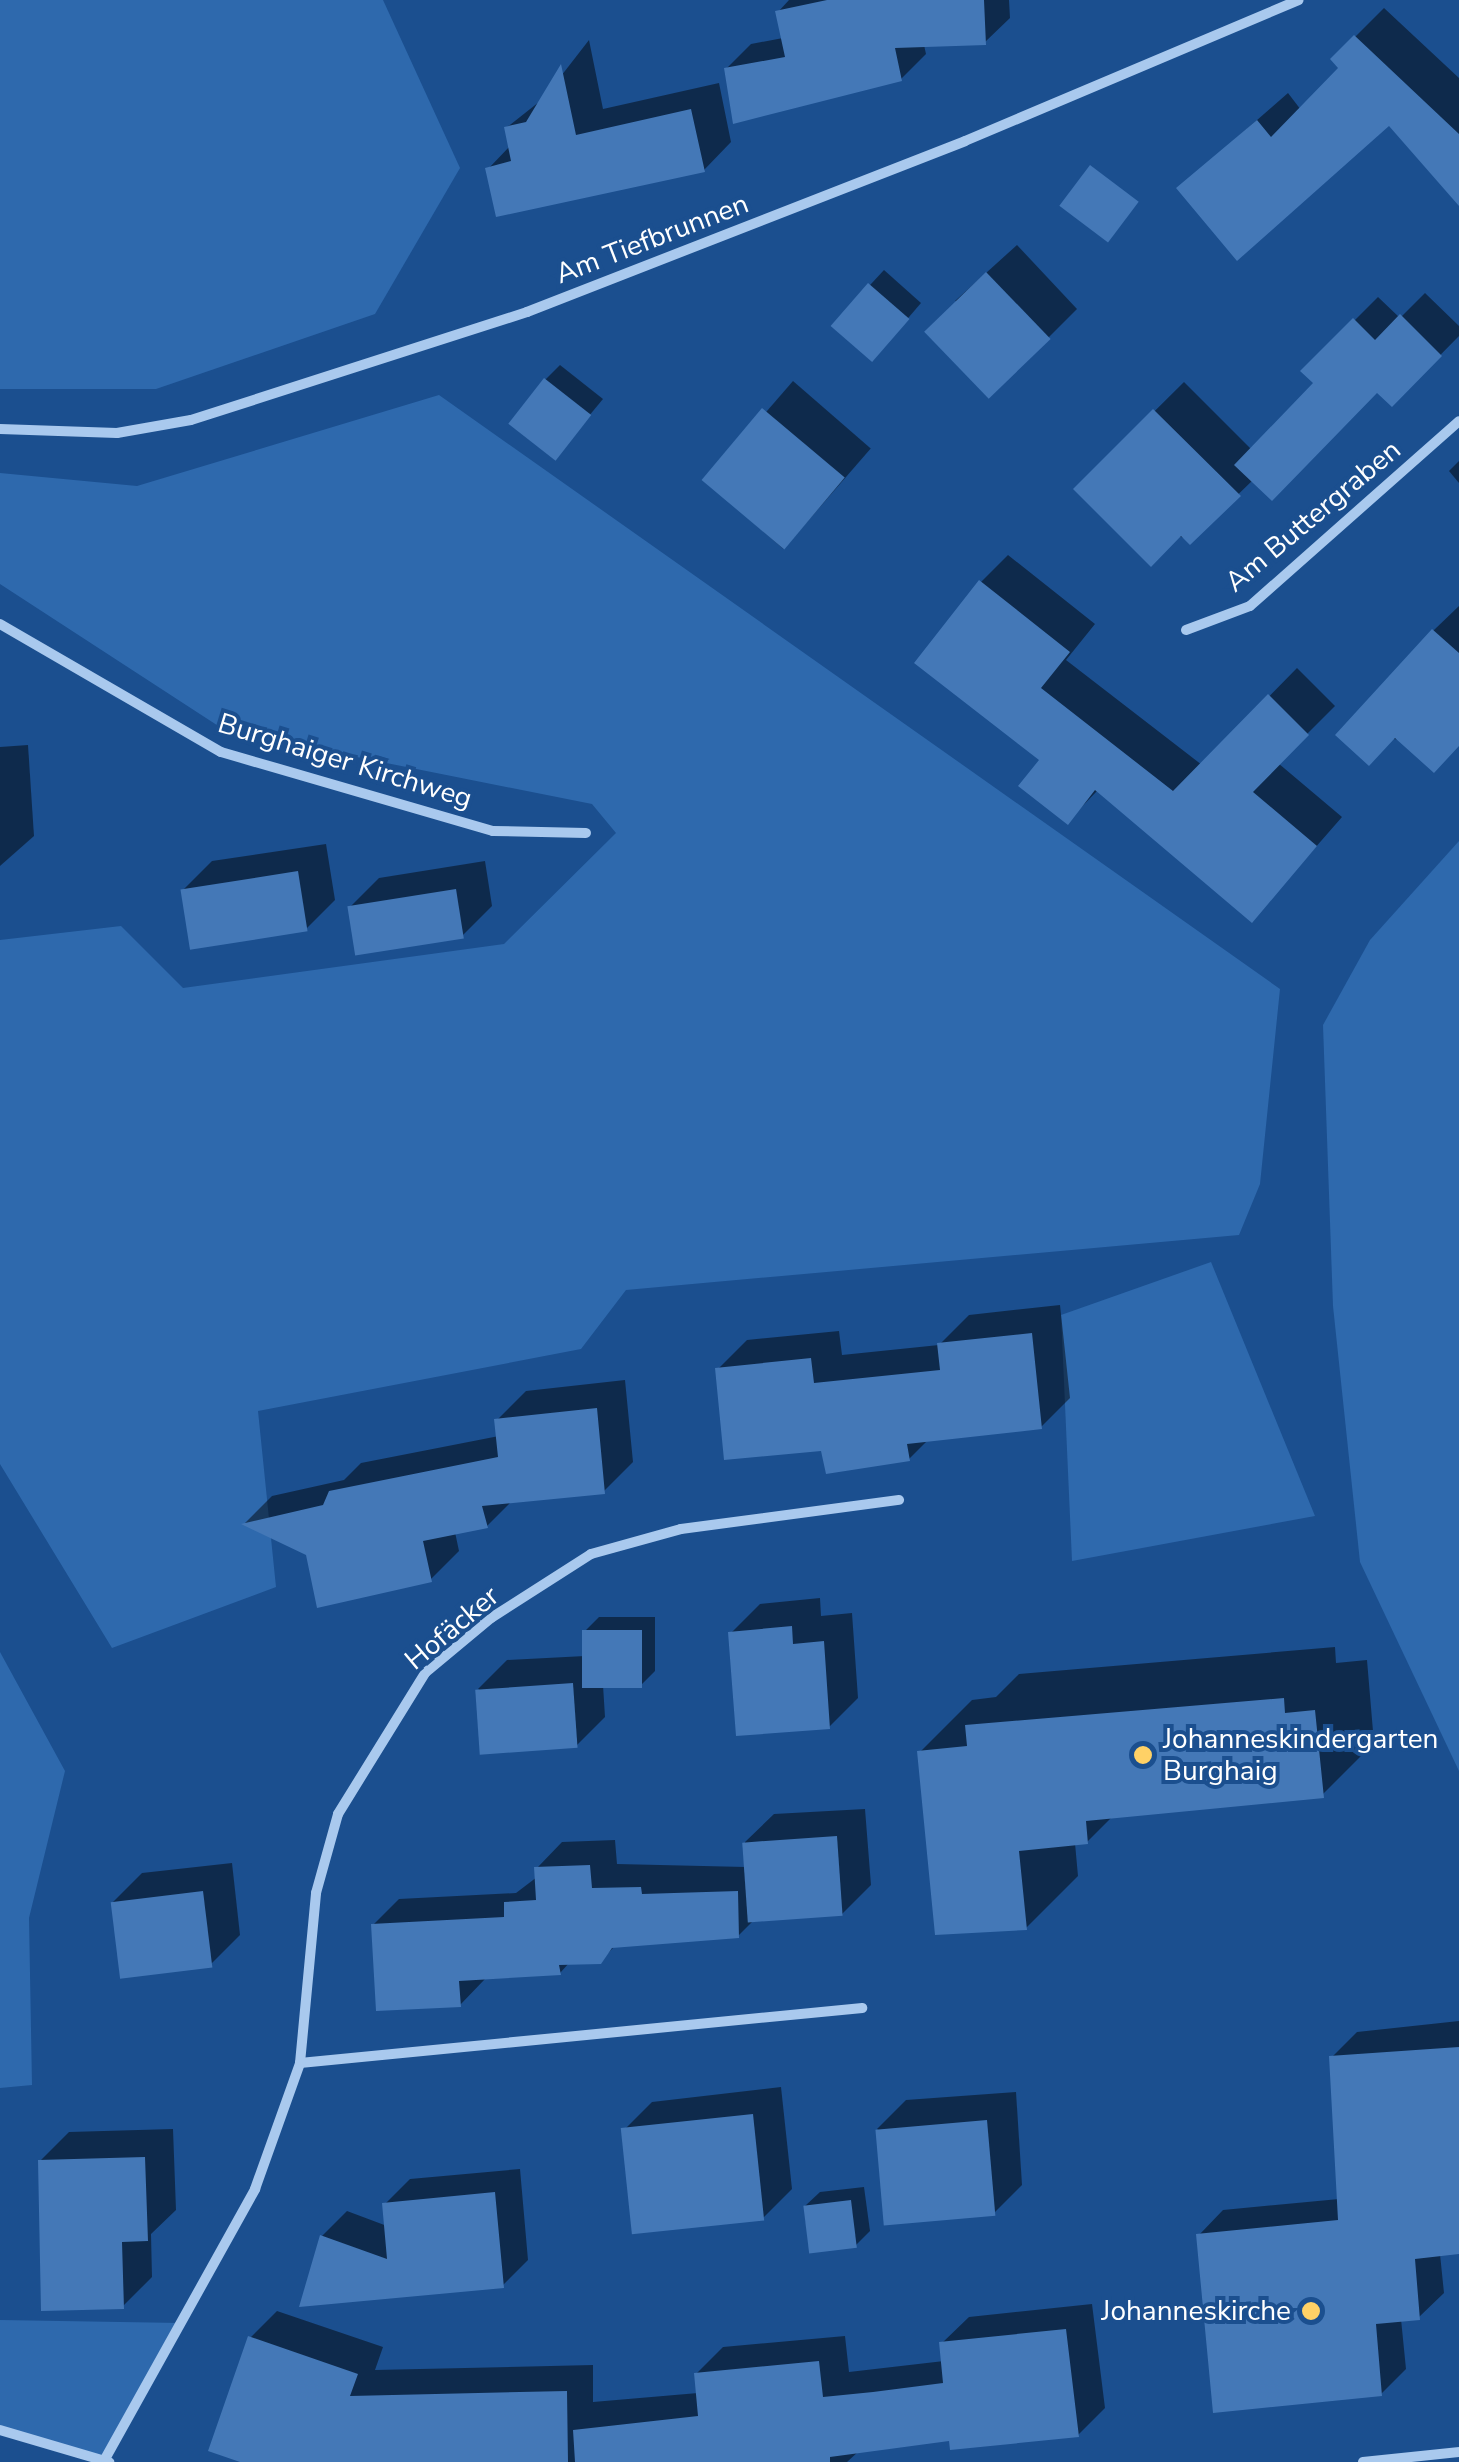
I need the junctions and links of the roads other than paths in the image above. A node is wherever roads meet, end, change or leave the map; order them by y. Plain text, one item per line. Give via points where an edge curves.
1 (1298, 0) edge
2 (1459, 421) edge
3 (0, 429) edge
4 (0, 624) edge
5 (1186, 630) dead end
6 (586, 833) dead end
7 (898, 1500) dead end
8 (862, 2008) dead end
9 (300, 2063) junction
10 (0, 2430) edge
11 (1459, 2452) edge
12 (108, 2461) edge
13 (1363, 2462) edge

1 - 3 street, Am Tiefbrunnen via 982,134 527,312 191,420 117,433
2 - 5 street, Am Buttergraben via 1250,606
4 - 6 street, Burghaiger Kirchweg via 221,752 493,831
7 - 9 street, Hofäcker via 682,1529 591,1554 491,1618 425,1673 338,1814 316,1893
8 - 9 street
9 - 12 street, Hofäcker via 255,2189
10 - 12 street
11 - 13 street

